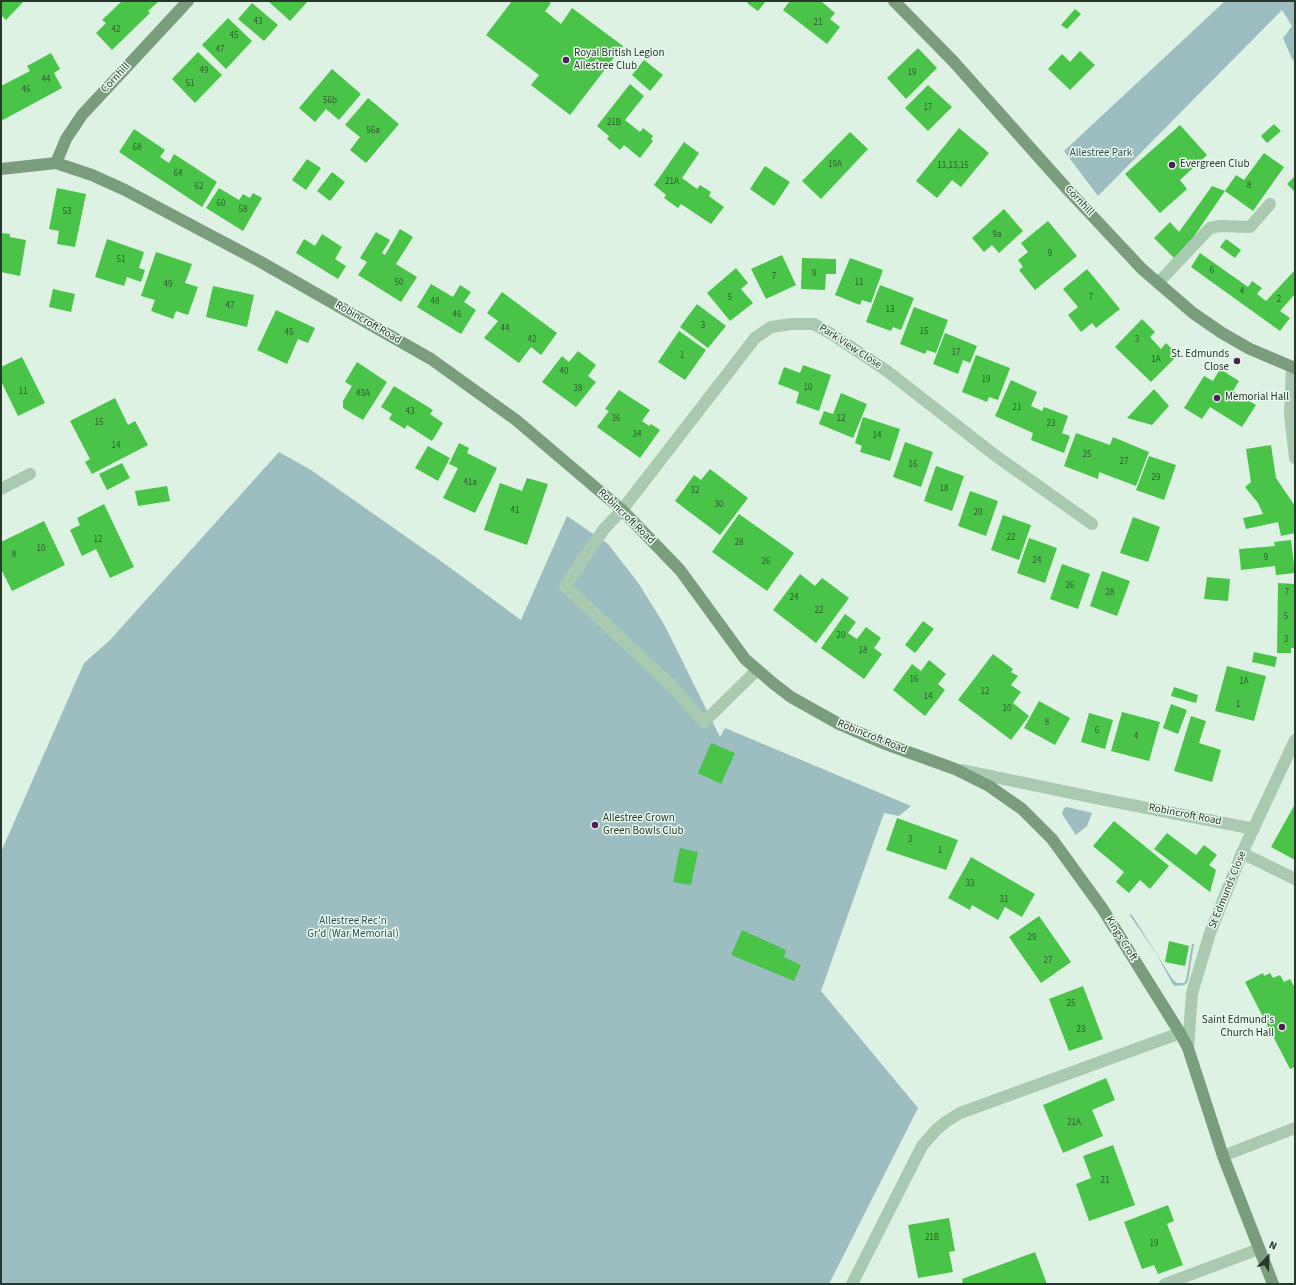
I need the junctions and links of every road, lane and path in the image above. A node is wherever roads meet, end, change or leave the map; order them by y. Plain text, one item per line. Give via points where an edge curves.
1 (188, 1) edge
2 (894, 1) edge
3 (56, 163) junction
4 (1, 169) edge
5 (1270, 204) dead end
6 (1158, 283) junction
7 (1294, 368) edge
8 (1295, 458) edge
9 (30, 474) dead end
10 (1, 489) edge
11 (622, 510) junction
12 (1092, 524) dead end
13 (757, 670) junction
14 (1295, 740) edge
15 (955, 768) junction
16 (1254, 829) junction
17 (1242, 853) junction
18 (1295, 879) edge
19 (1180, 1033) junction
20 (1188, 1048) junction
21 (1295, 1128) edge
22 (1223, 1156) junction
23 (1259, 1249) junction
24 (852, 1284) edge
25 (1165, 1284) edge
26 (1273, 1284) edge

1 - 3 street, Cornhill via 82,115 66,139
2 - 6 street, Cornhill via 953,61 1142,269
3 - 4 street, Robincroft Road
3 - 11 street, Robincroft Road via 92,175 132,194 258,261 431,359 516,420
5 - 6 street via 1250,227 1210,228
6 - 7 street, Cornhill via 1193,313 1222,333 1250,349
7 - 8 street via 1290,415
9 - 10 street
11 - 12 street, Park View Close via 755,338 771,327 814,324 887,371 996,456
11 - 13 street, Robincroft Road via 680,570 745,659
11 - 13 street, Park View Close via 604,529 565,586 672,686 704,722
13 - 15 street, Robincroft Road via 791,698 832,721 883,743
14 - 16 street, St Edmunds Close
15 - 16 street, Robincroft Road
15 - 19 street, Kings Croft via 989,786 1022,809 1052,839 1102,908
16 - 17 street, St Edmunds Close
17 - 18 street
17 - 20 street, St Edmunds Close via 1210,933 1192,993
19 - 20 street, Kings Croft
19 - 24 street via 960,1113 947,1121 922,1146
20 - 22 street, Kings Croft
21 - 22 street
22 - 23 street, Kings Croft
23 - 25 street
23 - 26 street, Kings Croft

